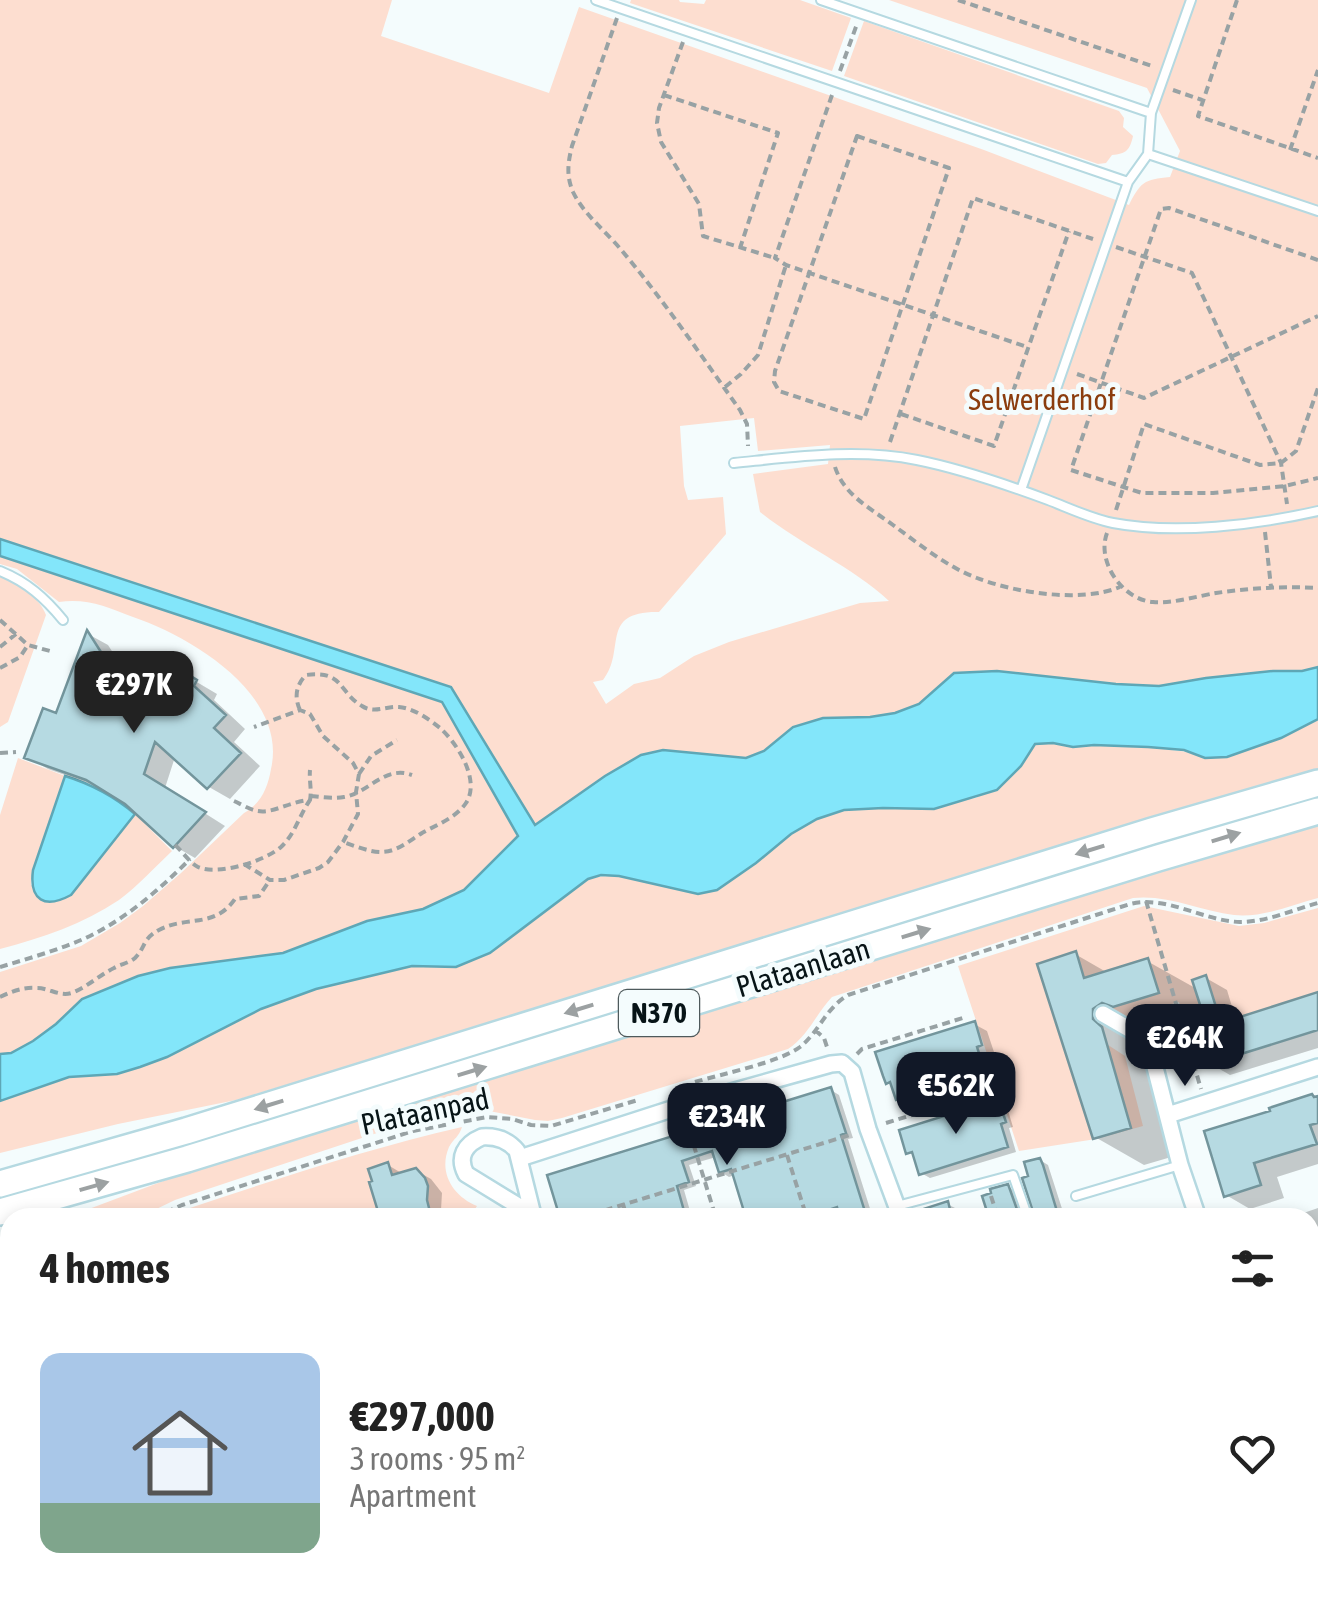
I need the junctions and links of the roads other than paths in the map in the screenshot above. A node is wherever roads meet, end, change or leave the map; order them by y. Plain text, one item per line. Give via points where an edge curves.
1 (596, 0) edge
2 (821, 0) edge
3 (1191, 0) edge
4 (623, 4) edge
5 (1151, 113) junction
6 (1148, 154) junction
7 (1128, 182) junction
8 (1318, 212) edge
9 (734, 463) dead end
10 (1021, 490) junction
11 (1318, 511) edge
12 (0, 570) edge
13 (63, 620) dead end
14 (1318, 783) edge
15 (1318, 810) edge
16 (1103, 1014) dead end
17 (1318, 1067) edge
18 (1168, 1115) junction
19 (520, 1158) junction
20 (1180, 1165) junction
21 (0, 1184) edge
22 (1076, 1196) dead end
23 (14, 1208) edge
24 (520, 1208) edge
25 (531, 1208) edge
26 (898, 1208) edge
27 (911, 1208) edge
28 (1025, 1208) edge
29 (1195, 1208) edge

1 - 4 lane
2 - 5 lane
3 - 5 lane
4 - 7 lane
5 - 6 lane
6 - 7 lane
6 - 8 lane
7 - 10 lane
9 - 10 lane via 835,454 914,460
10 - 11 lane via 1112,523 1189,529
12 - 13 lane via 46,599
14 -> 21 highway, Plataanlaan / N370
23 -> 15 highway, Plataanlaan / N370
16 - 18 street via 1148,1040
17 - 18 street
18 - 20 street
19 - 24 street via 512,1145 491,1136 475,1140 462,1156 471,1179
19 - 25 street
19 - 26 street via 839,1064 854,1076
20 - 22 lane
20 - 29 street
27 - 28 lane via 1013,1175

